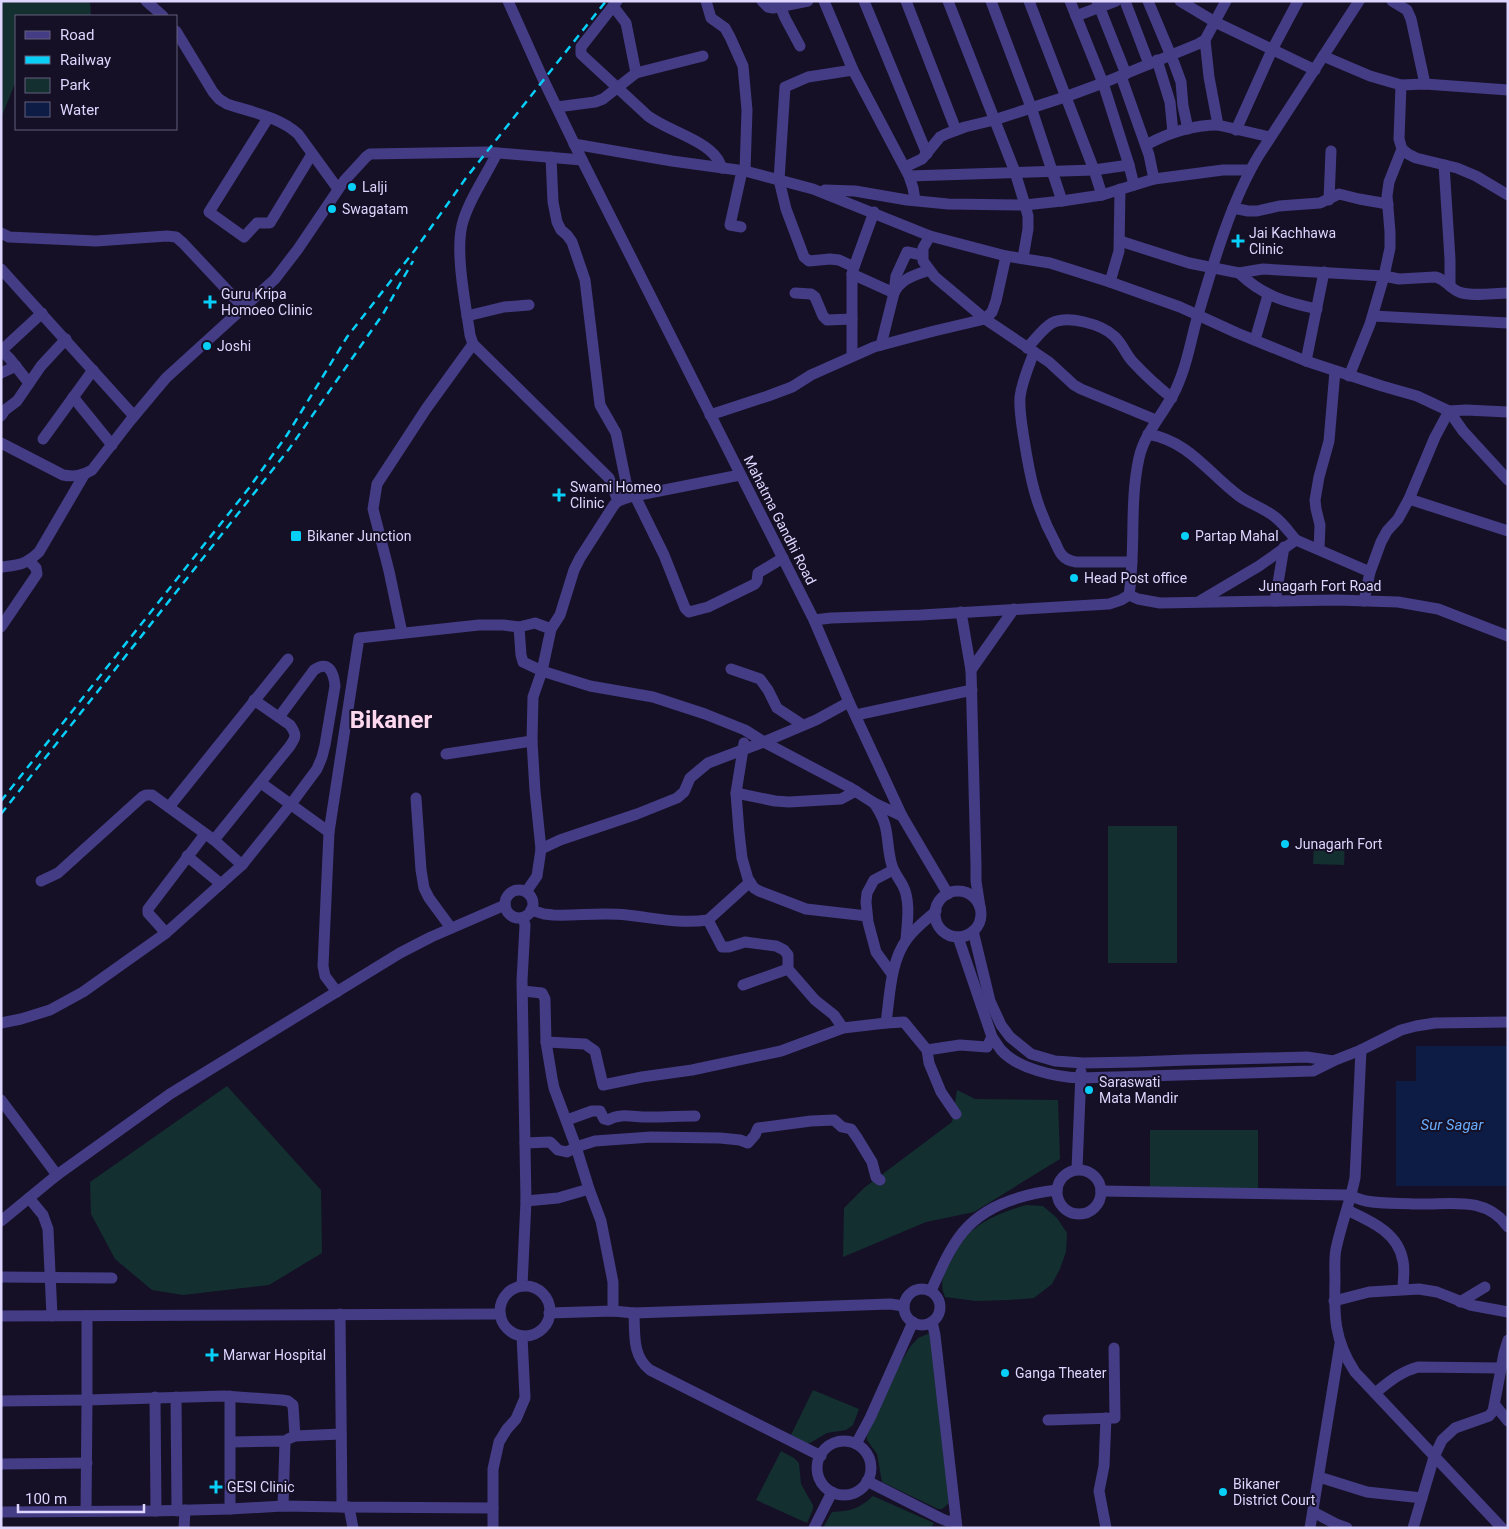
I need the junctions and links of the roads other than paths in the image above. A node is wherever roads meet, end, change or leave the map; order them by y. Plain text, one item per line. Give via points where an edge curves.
1 (146, 1) edge
2 (508, 1) edge
3 (706, 1) edge
4 (762, 1) edge
5 (808, 1) edge
6 (824, 1) edge
7 (864, 1) edge
8 (906, 1) edge
9 (948, 1) edge
10 (990, 1) edge
11 (1029, 1) edge
12 (1070, 1) edge
13 (1116, 1) edge
14 (1125, 1) edge
15 (1148, 1) edge
16 (1180, 1) edge
17 (1226, 1) edge
18 (1298, 1) edge
19 (1359, 1) edge
20 (1392, 1) edge
21 (615, 4) edge
22 (779, 4) edge
23 (1098, 4) edge
24 (163, 15) edge
25 (1076, 16) junction
26 (1215, 22) junction
27 (178, 34) edge
28 (1205, 40) junction
29 (800, 46) dead end
30 (1272, 50) junction
31 (1170, 55) junction
32 (704, 56) dead end
33 (1323, 56) junction
34 (1153, 62) junction
35 (853, 70) junction
36 (1315, 70) junction
37 (636, 73) junction
38 (1123, 75) junction
39 (1102, 83) junction
40 (1425, 84) junction
41 (1400, 85) junction
42 (617, 88) junction
43 (1508, 90) edge
44 (1065, 97) junction
45 (557, 107) junction
46 (1031, 107) junction
47 (268, 118) junction
48 (994, 120) junction
49 (1218, 125) junction
50 (1188, 128) junction
51 (956, 130) junction
52 (1236, 130) junction
53 (1173, 133) junction
54 (1270, 138) junction
55 (574, 144) junction
56 (1146, 145) junction
57 (1402, 149) junction
58 (1331, 150) dead end
59 (497, 153) junction
60 (312, 154) junction
61 (926, 154) junction
62 (551, 158) junction
63 (582, 160) junction
64 (1444, 165) junction
65 (1129, 166) junction
66 (722, 168) junction
67 (1094, 170) junction
68 (1250, 170) junction
69 (743, 171) junction
70 (907, 171) junction
71 (1014, 172) junction
72 (1053, 172) junction
73 (779, 180) junction
74 (1154, 180) junction
75 (1134, 185) junction
76 (338, 189) junction
77 (814, 189) junction
78 (1120, 189) junction
79 (1102, 194) junction
80 (1508, 195) edge
81 (915, 200) junction
82 (1328, 200) junction
83 (1062, 201) junction
84 (1388, 204) junction
85 (1025, 205) junction
86 (1233, 208) junction
87 (874, 212) junction
88 (740, 227) dead end
89 (930, 236) junction
90 (4, 238) edge
91 (1120, 241) junction
92 (922, 255) junction
93 (1006, 256) junction
94 (1023, 258) junction
95 (1213, 268) junction
96 (1, 269) edge
97 (853, 270) junction
98 (930, 270) junction
99 (1239, 272) junction
100 (1324, 272) junction
101 (1384, 276) junction
102 (1110, 282) junction
103 (1450, 286) junction
104 (1508, 292) edge
105 (795, 293) dead end
106 (894, 293) junction
107 (1268, 295) junction
108 (529, 305) dead end
109 (243, 307) junction
110 (1317, 309) junction
111 (42, 313) junction
112 (1198, 314) junction
113 (467, 316) junction
114 (1373, 316) junction
115 (985, 319) junction
116 (852, 320) junction
117 (1508, 323) edge
118 (66, 339) junction
119 (1255, 340) junction
120 (473, 344) junction
121 (881, 345) junction
122 (1, 350) edge
123 (1031, 350) junction
124 (852, 356) junction
125 (1306, 361) junction
126 (16, 366) junction
127 (93, 370) junction
128 (1335, 371) junction
129 (1, 373) edge
130 (1350, 376) junction
131 (29, 384) junction
132 (73, 397) junction
133 (1172, 398) junction
134 (1449, 411) junction
135 (1508, 412) edge
136 (710, 415) junction
137 (1, 416) edge
138 (134, 416) junction
139 (1156, 420) junction
140 (1148, 434) junction
141 (43, 439) dead end
142 (1, 443) edge
143 (112, 445) junction
144 (84, 475) junction
145 (740, 475) junction
146 (1508, 480) edge
147 (632, 496) junction
148 (1409, 499) junction
149 (618, 501) junction
150 (1508, 531) edge
151 (1296, 540) junction
152 (1284, 548) junction
153 (1319, 549) junction
154 (783, 558) junction
155 (29, 561) junction
156 (1132, 562) junction
157 (1, 567) edge
158 (1370, 572) junction
159 (1129, 594) junction
160 (1275, 601) junction
161 (1364, 601) junction
162 (1199, 602) junction
163 (1014, 609) junction
164 (961, 612) junction
165 (814, 620) junction
166 (1, 627) edge
167 (519, 627) junction
168 (551, 629) junction
169 (402, 633) junction
170 (1508, 636) edge
171 (288, 658) dead end
172 (732, 668) dead end
173 (971, 670) junction
174 (542, 671) junction
175 (972, 690) junction
176 (254, 700) junction
177 (849, 702) junction
178 (856, 715) junction
179 (279, 718) junction
180 (804, 724) junction
181 (745, 730) junction
182 (532, 742) junction
183 (764, 742) junction
184 (744, 750) junction
185 (446, 754) dead end
186 (261, 783) junction
187 (856, 791) junction
188 (736, 794) junction
189 (416, 798) dead end
190 (874, 803) junction
191 (291, 804) junction
192 (169, 807) junction
193 (902, 816) junction
194 (329, 832) junction
195 (209, 837) junction
196 (541, 850) junction
197 (187, 856) junction
198 (242, 865) junction
199 (893, 870) junction
200 (41, 881) dead end
201 (750, 882) junction
202 (221, 884) junction
203 (526, 892) junction
204 (948, 894) junction
205 (505, 905) junction
206 (980, 907) junction
207 (936, 911) junction
208 (527, 914) junction
209 (867, 916) junction
210 (708, 920) junction
211 (451, 928) junction
212 (973, 931) junction
213 (166, 933) junction
214 (958, 937) junction
215 (906, 940) junction
216 (788, 969) junction
217 (892, 974) junction
218 (743, 985) dead end
219 (523, 991) junction
220 (337, 992) junction
221 (1508, 1022) edge
222 (1, 1023) edge
223 (886, 1023) junction
224 (843, 1028) junction
225 (992, 1037) junction
226 (546, 1042) junction
227 (926, 1050) junction
228 (1361, 1050) junction
229 (1333, 1061) junction
230 (1083, 1063) junction
231 (1080, 1078) junction
232 (1, 1100) edge
233 (956, 1114) dead end
234 (695, 1116) dead end
235 (567, 1120) junction
236 (525, 1143) junction
237 (576, 1147) junction
238 (1077, 1169) junction
239 (57, 1175) junction
240 (880, 1180) dead end
241 (589, 1189) junction
242 (1057, 1190) junction
243 (1101, 1191) junction
244 (1351, 1196) junction
245 (29, 1198) junction
246 (526, 1200) junction
247 (1347, 1210) junction
248 (1, 1221) edge
249 (1508, 1227) edge
250 (1, 1277) edge
251 (51, 1278) junction
252 (112, 1278) dead end
253 (522, 1286) junction
254 (1486, 1287) dead end
255 (1403, 1289) junction
256 (931, 1291) junction
257 (1334, 1301) junction
258 (1460, 1302) junction
259 (904, 1306) junction
260 (613, 1311) junction
261 (1508, 1312) edge
262 (549, 1313) junction
263 (634, 1313) junction
264 (340, 1314) junction
265 (500, 1314) junction
266 (1, 1316) edge
267 (52, 1316) junction
268 (87, 1316) junction
269 (913, 1322) junction
270 (932, 1322) junction
271 (522, 1336) junction
272 (1508, 1340) edge
273 (1340, 1344) junction
274 (1114, 1348) dead end
275 (1501, 1368) junction
276 (1375, 1393) junction
277 (230, 1396) junction
278 (155, 1397) junction
279 (176, 1397) junction
280 (88, 1400) junction
281 (1, 1401) edge
282 (1495, 1405) junction
283 (1106, 1418) junction
284 (1048, 1420) dead end
285 (1508, 1421) edge
286 (341, 1434) junction
287 (290, 1438) junction
288 (231, 1442) junction
289 (856, 1444) junction
290 (821, 1456) junction
291 (1434, 1457) junction
292 (86, 1463) junction
293 (1, 1464) edge
294 (1318, 1477) junction
295 (867, 1481) junction
296 (832, 1492) junction
297 (1422, 1498) junction
298 (283, 1506) junction
299 (345, 1507) junction
300 (492, 1508) junction
301 (230, 1509) junction
302 (181, 1510) junction
303 (86, 1511) junction
304 (156, 1511) junction
305 (1, 1512) edge
306 (1313, 1512) junction
307 (956, 1524) edge
308 (184, 1528) edge
309 (353, 1528) edge
310 (493, 1528) edge
311 (814, 1528) edge
312 (1106, 1528) edge
313 (1310, 1528) edge
314 (1347, 1528) edge
315 (1413, 1528) edge
316 (1502, 1528) edge

1 - 24 street
2 - 45 street, Mahatma Gandhi Road
3 - 69 street via 711,18 725,28 743,66 747,110
4 - 22 street via 773,8
5 - 22 street
6 - 35 street
7 - 61 street
8 - 51 street
9 - 48 street
10 - 46 street
11 - 44 street
12 - 25 street
13 - 23 street
14 - 34 street
15 - 31 street
16 - 26 street
17 - 26 street
18 - 30 street
19 - 33 street
20 - 40 street via 1407,10 1411,19
21 - 37 street via 626,23
21 - 42 street via 580,51
22 - 29 street
23 - 25 street
23 - 38 street
25 - 39 street
26 - 28 street
26 - 30 street
27 - 47 street via 219,99
28 - 31 street
28 - 49 street
30 - 36 street
30 - 52 street
31 - 34 street
31 - 50 street via 1180,82
32 - 37 street
33 - 36 street
33 - 41 street
34 - 38 street
34 - 53 street via 1170,102
35 - 70 street
35 - 73 street via 808,77 785,87
36 - 54 street
37 - 42 street
38 - 39 street
38 - 56 street
39 - 44 street
39 - 65 street
40 - 41 street
40 - 43 street
41 - 57 street via 1399,139
42 - 45 street via 595,102
42 - 66 street via 656,122 709,150
44 - 46 street
44 - 67 street
45 - 55 street, Mahatma Gandhi Road
46 - 48 street
46 - 72 street
47 - 60 street via 292,128
47 - 60 street via 209,212 244,237 257,223 270,223
48 - 51 street
48 - 71 street
49 - 50 street
49 - 52 street
50 - 53 street
51 - 61 street via 940,137
52 - 54 street
53 - 56 street
54 - 68 street
55 - 63 street, Mahatma Gandhi Road
55 - 66 street
56 - 74 street
57 - 64 street via 1416,158
57 - 84 street via 1389,182
58 - 82 street
59 - 62 street
59 - 76 street via 370,154
59 - 113 street via 462,224 461,263
60 - 76 street
61 - 70 street
62 - 63 street
62 - 147 street via 557,222 572,242 585,280 600,405 616,433
63 - 136 street, Mahatma Gandhi Road
64 - 80 street via 1476,176
64 - 103 street
65 - 67 street
65 - 75 street
66 - 69 street
67 - 72 street
67 - 79 street
68 - 74 street via 1223,170
68 - 86 street
69 - 73 street
69 - 88 street via 730,225
70 - 71 street
70 - 81 street
71 - 72 street
71 - 85 street
72 - 83 street
73 - 77 street
73 - 97 street via 786,210 804,257 809,261 839,260
74 - 75 street
75 - 78 street
76 - 109 street via 275,279
77 - 81 street
77 - 87 street
78 - 79 street
78 - 91 street
79 - 83 street
81 - 85 street
82 - 84 street via 1339,194
82 - 86 street via 1257,211
83 - 85 street
84 - 101 street via 1390,248
85 - 94 street via 1028,229
86 - 95 street
87 - 89 street
87 - 97 street
89 - 92 street
89 - 93 street
90 - 109 street via 96,242 176,237
91 - 95 street
91 - 102 street
92 - 98 street
92 - 106 street via 907,252 896,276
93 - 94 street
93 - 115 street via 996,301
94 - 102 street
95 - 99 street
95 - 112 street
96 - 111 street
97 - 106 street
97 - 116 street
98 - 106 street via 902,281
98 - 115 street
99 - 100 street via 1263,269
99 - 107 street
100 - 101 street
100 - 110 street
101 - 103 street via 1399,279 1435,277 1445,280
101 - 114 street
102 - 112 street
103 - 104 street via 1465,294
105 - 116 street via 815,297 827,320
106 - 121 street
107 - 110 street
107 - 119 street
108 - 113 street
109 - 138 street via 166,378
110 - 125 street
111 - 118 street
111 - 122 street
112 - 119 street
112 - 133 street
113 - 120 street
114 - 117 street
114 - 130 street
115 - 121 street
115 - 123 street
116 - 124 street
118 - 127 street
118 - 131 street
119 - 125 street
120 - 149 street via 609,478
120 - 169 street via 377,484 373,509
121 - 124 street
122 - 126 street
123 - 133 street via 1047,326 1054,322 1072,320 1092,325 1114,336 1134,363
123 - 139 street via 1080,389
123 - 156 street via 1020,403 1031,481 1044,521 1061,555 1068,560
124 - 136 street via 792,387
125 - 128 street
126 - 129 street
126 - 131 street
127 - 132 street
127 - 138 street
128 - 130 street
128 - 153 street via 1329,441 1315,500 1320,525
130 - 134 street via 1417,396
131 - 137 street
132 - 141 street
132 - 143 street
133 - 139 street
134 - 135 street
134 - 146 street
134 - 148 street
136 - 145 street, Mahatma Gandhi Road
138 - 143 street
139 - 140 street
140 - 151 street via 1184,448 1237,495 1274,516
140 - 156 street via 1139,456 1134,487
142 - 144 street via 62,474
143 - 144 street
144 - 155 street via 39,552
145 - 147 street
145 - 154 street, Mahatma Gandhi Road
147 - 149 street
147 - 154 street via 664,555 689,612 708,607 755,584 758,573
148 - 150 street
148 - 158 street via 1381,542
149 - 168 street via 580,558 560,615
151 - 152 street
151 - 153 street
152 - 160 street
152 - 162 street
153 - 158 street
154 - 165 street, Mahatma Gandhi Road
155 - 157 street
155 - 166 street via 37,574
156 - 159 street
158 - 161 street
159 - 162 street, Junagarh Fort Road via 1151,602
159 - 163 street via 1108,604
160 - 161 street, Junagarh Fort Road
160 - 162 street, Junagarh Fort Road
161 - 170 street, Junagarh Fort Road via 1398,602 1438,609
163 - 164 street
163 - 173 street
164 - 165 street
164 - 173 street
165 - 177 street, Mahatma Gandhi Road
167 - 168 street via 535,623
167 - 169 street via 480,625
167 - 174 street via 523,662
168 - 174 street
169 - 194 street via 359,638
171 - 176 street
172 - 180 street via 760,679 777,708
173 - 175 street
174 - 181 street via 590,686 653,697
174 - 182 street via 534,697
175 - 178 street
175 - 206 street via 976,881
176 - 179 street
176 - 192 street
177 - 178 street, Mahatma Gandhi Road
177 - 180 street
178 - 193 street, Mahatma Gandhi Road
179 - 186 street via 290,725 295,738
179 - 191 street via 314,670 324,666 330,669 336,686 322,757
180 - 183 street
181 - 183 street
181 - 184 street
182 - 185 street
182 - 196 street
183 - 184 street
183 - 187 street
184 - 188 street
184 - 196 street via 708,763 690,778 684,792 677,798 560,840
186 - 191 street
186 - 195 street
187 - 188 street via 841,799 789,802
187 - 190 street
188 - 201 street via 742,858
189 - 211 street via 424,888
190 - 193 street
190 - 199 street via 886,825
191 - 194 street
191 - 198 street
192 - 195 street
192 - 200 street via 152,795 142,797 58,873
193 - 204 street, Mahatma Gandhi Road
194 - 220 street via 323,966 325,976
195 - 197 street
195 - 198 street
196 - 203 street via 536,876
197 - 202 street
197 - 213 street via 148,909
198 - 202 street
199 - 209 street via 871,884 867,893
199 - 215 street via 906,895
201 - 209 street via 759,891 806,909
201 - 210 street
202 - 213 street
203 - 205 street via 514,890 509,893
203 - 208 street via 532,904
204 - 206 street via 965,892
204 - 207 street
205 - 208 street via 507,912 514,916
205 - 211 street
206 - 212 street via 980,923
207 - 214 street via 937,923 943,932
207 - 215 street
208 - 210 street via 626,915 686,922
208 - 219 street
209 - 217 street via 876,952
210 - 216 street via 722,947 745,942 776,946 788,956
211 - 220 street
212 - 214 street
212 - 230 street via 990,1001 1010,1037 1039,1057
213 - 222 street via 83,992 50,1010
214 - 225 street
215 - 217 street
216 - 218 street
216 - 224 street
217 - 223 street
219 - 226 street via 542,993 545,999
219 - 236 street
220 - 239 street via 170,1094
221 - 228 street via 1416,1026
223 - 224 street
223 - 227 street via 904,1022
224 - 226 street via 781,1051 602,1085 595,1051 585,1044
225 - 227 street via 987,1047 960,1045
225 - 231 street via 1001,1051 1025,1066 1061,1077
226 - 235 street via 554,1088
227 - 233 street via 941,1092
228 - 229 street
228 - 244 street via 1355,1178
229 - 230 street via 1307,1057
229 - 231 street via 1313,1071
230 - 231 street
231 - 238 street
232 - 239 street
234 - 235 street via 626,1115 608,1120 600,1111 592,1111
235 - 237 street
236 - 237 street via 550,1142 558,1150 568,1152
236 - 246 street
237 - 240 street via 595,1142 651,1138 720,1138 748,1143 758,1128 834,1120 851,1130
237 - 241 street
238 - 242 street via 1060,1180
238 - 243 street via 1092,1173
239 - 245 street
241 - 246 street via 558,1198
241 - 260 street via 604,1233 613,1282
242 - 243 street via 1057,1199 1062,1206 1069,1212 1084,1214 1095,1208
242 - 256 street via 1036,1193 984,1212 963,1232
243 - 244 street
244 - 247 street
244 - 249 street via 1366,1201 1476,1205 1490,1210
245 - 248 street
245 - 251 street via 43,1216 48,1229
246 - 253 street
247 - 255 street via 1379,1226 1396,1244 1404,1263
247 - 257 street via 1336,1251
250 - 251 street
251 - 252 street
251 - 267 street
253 - 262 street via 542,1293 548,1302
253 - 265 street via 507,1293 501,1303
254 - 258 street
255 - 257 street via 1369,1292
255 - 258 street via 1426,1290
256 - 259 street via 916,1290 905,1300
256 - 270 street via 939,1307
257 - 273 street
258 - 261 street
259 - 263 street
259 - 269 street
260 - 262 street
260 - 263 street
262 - 271 street via 538,1332
263 - 290 street via 637,1353 644,1365 656,1375
264 - 265 street
264 - 268 street
264 - 286 street
265 - 271 street via 507,1329
266 - 267 street
267 - 268 street
268 - 280 street
269 - 270 street
269 - 289 street
270 - 307 street
271 - 300 street via 524,1398 516,1419 499,1442 493,1469
272 - 275 street
273 - 276 street via 1355,1372
273 - 294 street
274 - 283 street via 1115,1418
275 - 276 street via 1418,1367 1395,1376
275 - 282 street
276 - 291 street
277 - 279 street
277 - 287 street via 288,1401 293,1405
277 - 288 street
278 - 279 street
278 - 280 street
278 - 304 street
279 - 302 street
280 - 281 street
280 - 292 street
282 - 285 street
282 - 291 street via 1489,1416 1447,1434
283 - 284 street
283 - 312 street via 1100,1491
286 - 287 street
286 - 299 street
287 - 288 street
287 - 298 street
288 - 301 street
289 - 290 street via 836,1443
289 - 295 street via 870,1460 871,1471
290 - 296 street via 819,1476
291 - 297 street
291 - 316 street
292 - 293 street
292 - 303 street
294 - 297 street via 1367,1492
294 - 306 street
295 - 296 street via 854,1493
295 - 307 street
296 - 311 street
297 - 315 street
298 - 299 street
298 - 301 street
299 - 300 street
299 - 309 street
300 - 310 street
301 - 302 street
302 - 304 street
302 - 308 street
303 - 304 street
303 - 305 street
306 - 313 street
306 - 314 street

